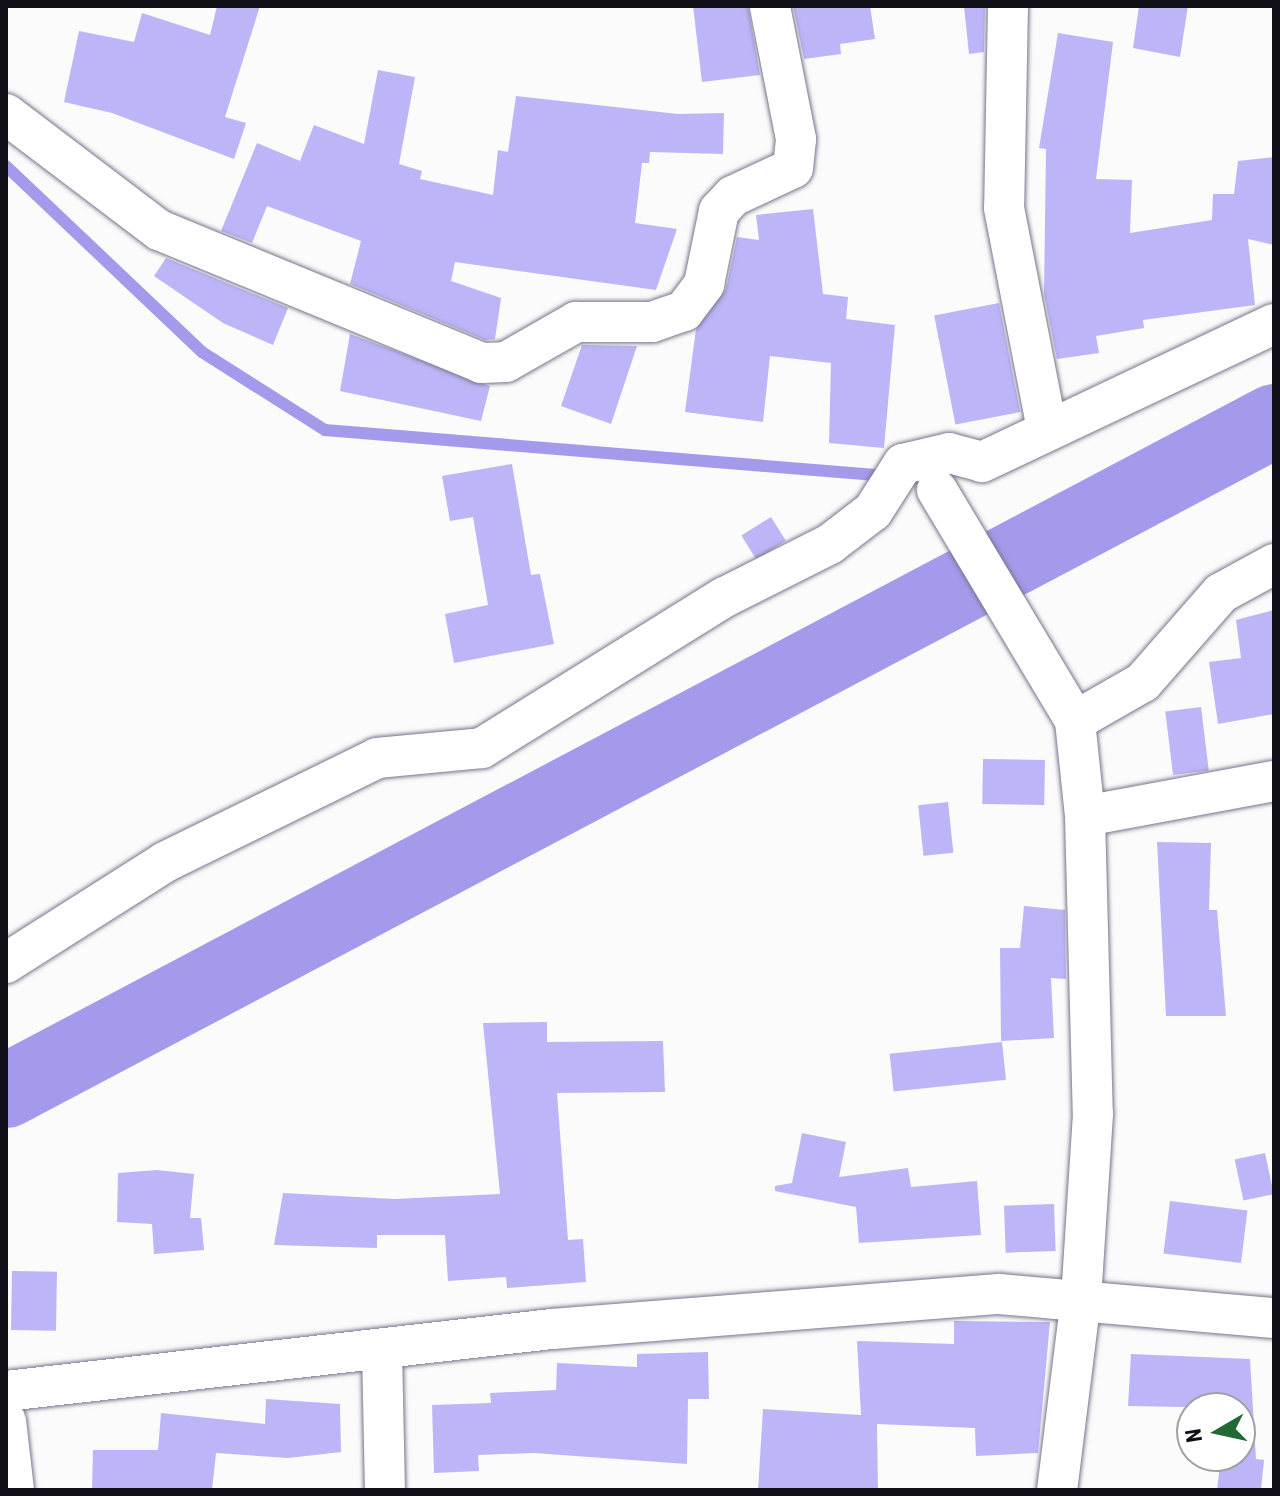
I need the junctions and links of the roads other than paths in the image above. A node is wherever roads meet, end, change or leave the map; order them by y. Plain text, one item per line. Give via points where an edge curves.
1 (770, 6) edge
2 (1008, 6) edge
3 (6, 114) edge
4 (1274, 324) edge
5 (1047, 429) junction
6 (954, 485) junction
7 (887, 489) junction
8 (1274, 564) edge
9 (1075, 721) junction
10 (1274, 781) edge
11 (1085, 816) junction
12 (6, 963) edge
13 (1081, 1298) junction
14 (1274, 1318) edge
15 (382, 1349) junction
16 (6, 1391) edge
17 (6, 1421) edge
18 (14, 1490) edge
19 (385, 1490) edge
20 (1057, 1490) edge

1 - 3 street via 796,139 793,168 733,196 719,211 704,284 684,311 652,322 576,322 506,362 481,363 159,230
2 - 5 street via 1004,208
4 - 5 street
5 - 6 street
6 - 7 street via 909,506
6 - 7 street via 949,453
6 - 9 street via 1028,648
7 - 12 street via 830,544 725,597 482,748 377,758 165,862
8 - 9 street via 1221,593 1143,682
9 - 11 street
10 - 11 street
11 - 13 street via 1093,1114
13 - 14 street
13 - 15 street via 999,1294 552,1329
13 - 20 street
15 - 16 street
15 - 19 street
17 - 18 street

